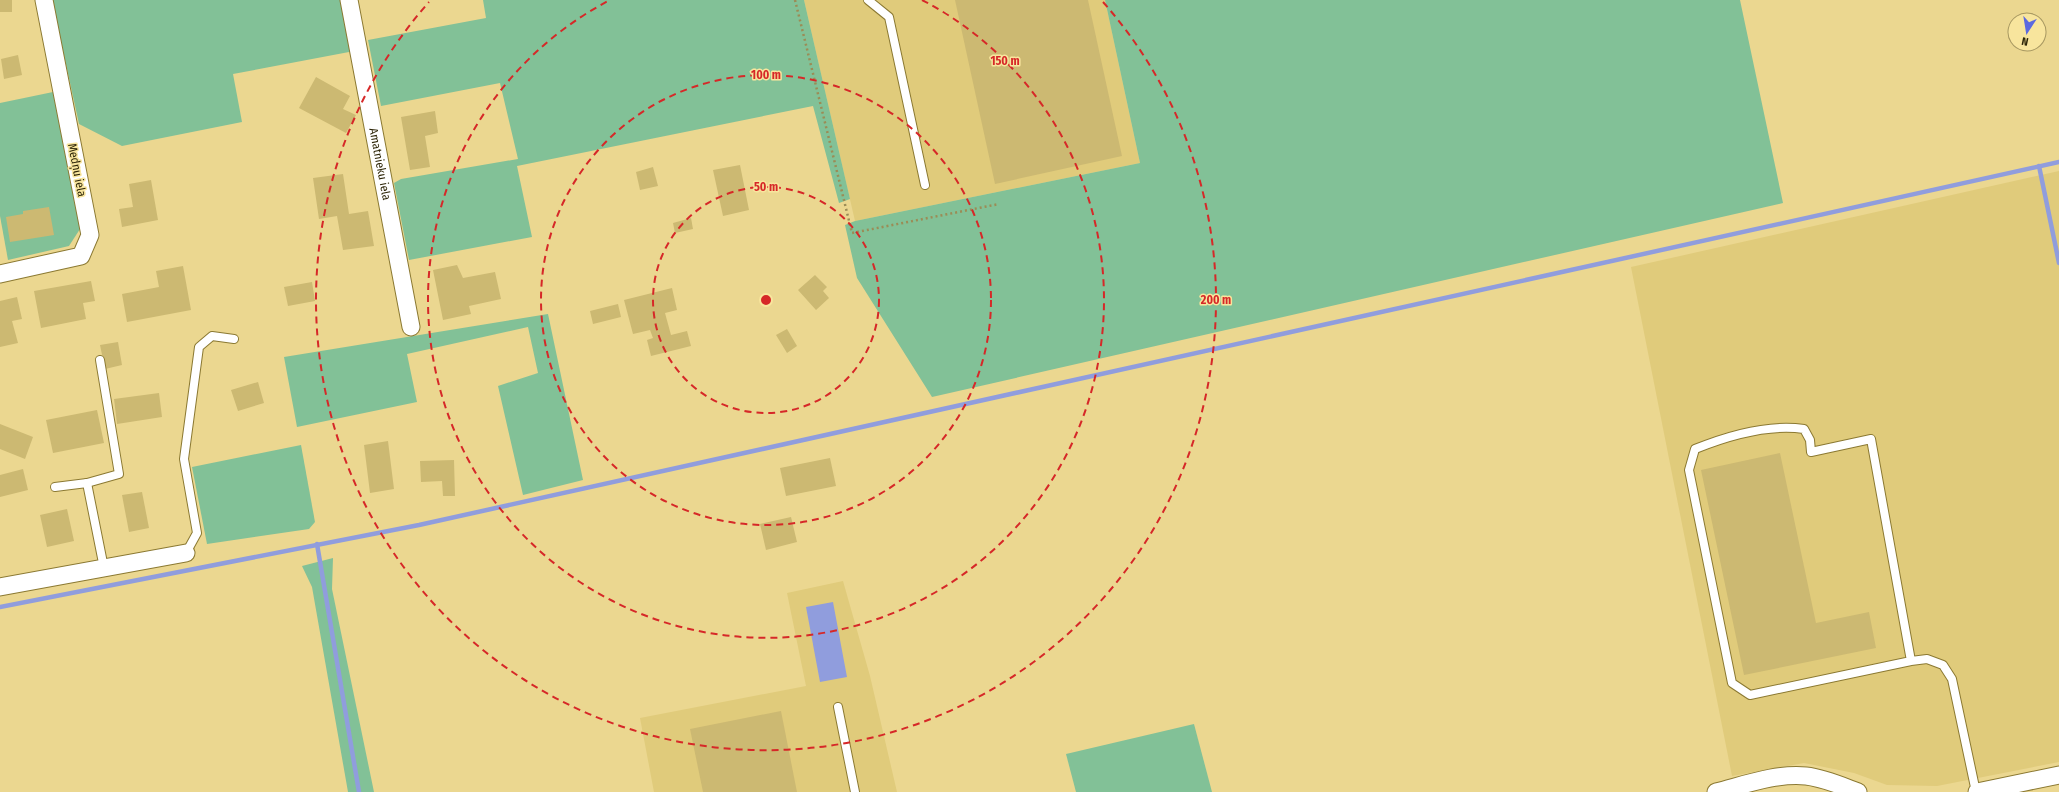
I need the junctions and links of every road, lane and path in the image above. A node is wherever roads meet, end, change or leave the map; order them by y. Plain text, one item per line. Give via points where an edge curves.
1 (44, 0) edge
2 (349, 0) edge
3 (795, 0) edge
4 (868, 0) edge
5 (925, 185) dead end
6 (999, 204) dead end
7 (0, 274) edge
8 (411, 327) dead end
9 (234, 339) dead end
10 (100, 360) dead end
11 (88, 483) junction
12 (55, 487) dead end
13 (186, 553) joint
14 (104, 568) junction
15 (0, 588) edge
16 (1911, 661) junction
17 (838, 707) dead end
18 (2059, 776) edge
19 (1740, 789) edge
20 (855, 792) edge
21 (1716, 792) edge
22 (1858, 792) edge
23 (1977, 792) edge

1 - 7 street, Medņu iela via 90,236 81,256
2 - 8 street, Amatnieku iela
3 - 6 path via 852,233
4 - 5 lane via 889,17
9 - 13 lane via 212,336 199,347 184,459 197,533
10 - 11 lane via 120,474
11 - 12 lane
11 - 14 lane
13 - 14 street
14 - 15 street
16 - 16 lane via 1871,439 1811,452 1810,440 1804,428 1786,426 1720,438 1695,449 1690,470 1732,683 1750,695
16 - 23 lane via 1927,659 1943,665 1952,679
17 - 20 lane
18 - 23 street
19 - 21 street
19 - 22 street via 1779,777 1806,776

